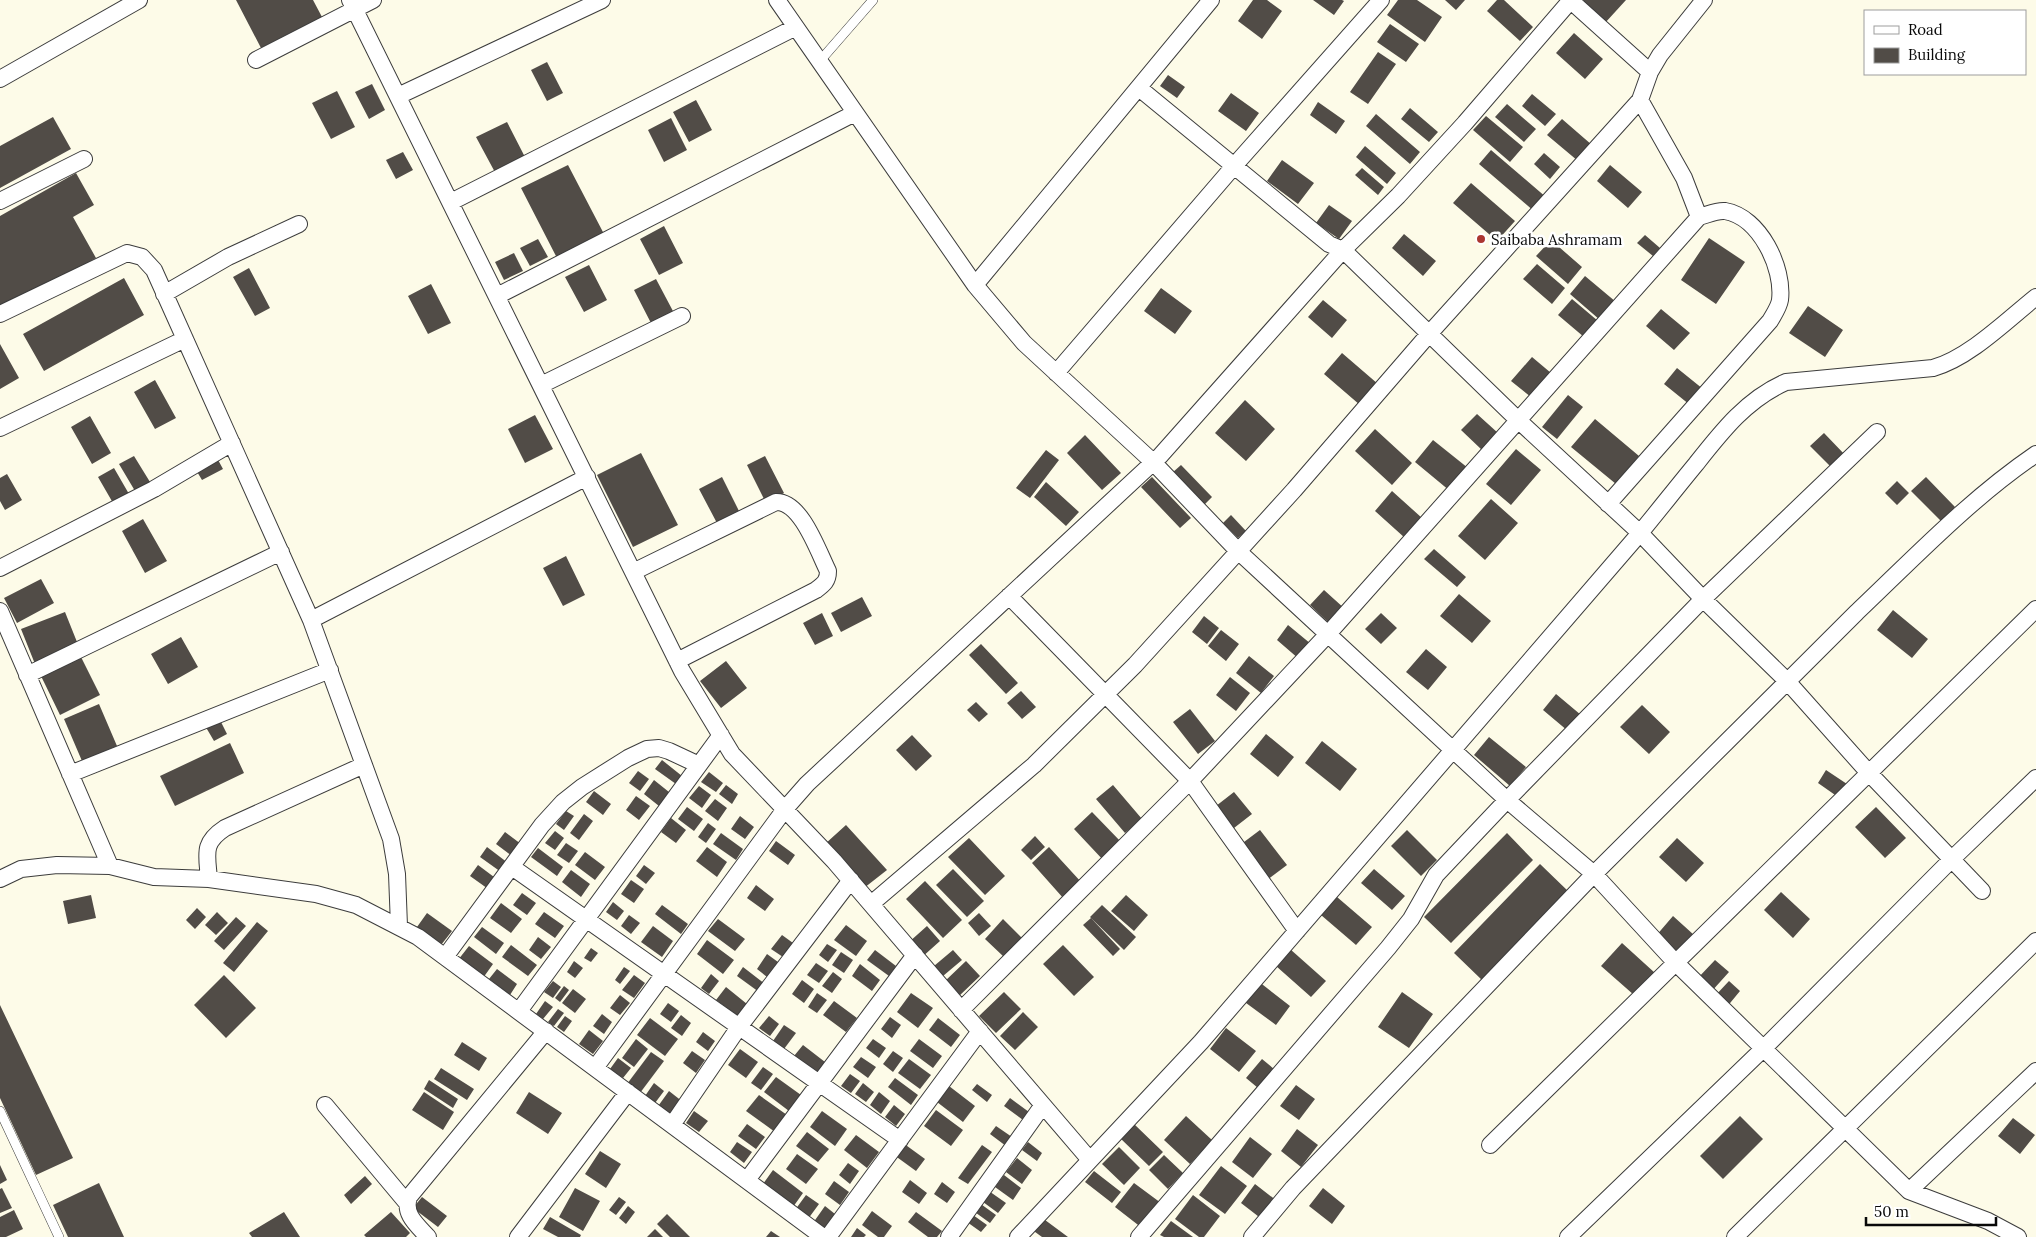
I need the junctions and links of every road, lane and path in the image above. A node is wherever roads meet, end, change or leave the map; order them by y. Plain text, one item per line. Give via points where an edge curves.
1 (140, 0) edge
2 (373, 0) edge
3 (602, 0) edge
4 (777, 0) edge
5 (873, 0) edge
6 (1211, 0) edge
7 (1381, 0) edge
8 (1571, 0) edge
9 (1704, 0) edge
10 (352, 5) edge
11 (796, 27) junction
12 (256, 60) dead end
13 (819, 62) junction
14 (1650, 72) junction
15 (0, 79) edge
16 (1139, 88) junction
17 (398, 96) junction
18 (1640, 100) junction
19 (855, 113) junction
20 (84, 159) dead end
21 (1234, 166) junction
22 (0, 201) edge
23 (451, 202) junction
24 (1699, 217) junction
25 (299, 224) dead end
26 (1343, 250) junction
27 (975, 285) junction
28 (164, 294) junction
29 (497, 296) junction
30 (2033, 305) edge
31 (0, 314) edge
32 (682, 316) dead end
33 (1429, 334) junction
34 (185, 339) junction
35 (1056, 373) junction
36 (541, 385) junction
37 (1518, 420) junction
38 (0, 428) edge
39 (1877, 432) dead end
40 (232, 443) junction
41 (2036, 454) edge
42 (1153, 462) junction
43 (587, 478) junction
44 (1608, 504) junction
45 (1640, 533) junction
46 (1238, 551) junction
47 (281, 552) junction
48 (0, 568) edge
49 (633, 572) junction
50 (1009, 596) junction
51 (1703, 599) junction
52 (2036, 609) edge
53 (0, 612) edge
54 (311, 620) junction
55 (1328, 634) junction
56 (677, 661) junction
57 (330, 670) junction
58 (27, 675) junction
59 (1787, 681) junction
60 (1105, 694) junction
61 (721, 735) junction
62 (1454, 748) junction
63 (364, 765) junction
64 (699, 765) junction
65 (1868, 772) junction
66 (70, 774) junction
67 (2036, 778) edge
68 (1190, 781) junction
69 (1507, 800) junction
70 (784, 809) junction
71 (1952, 859) junction
72 (110, 866) junction
73 (512, 867) junction
74 (1594, 874) junction
75 (0, 879) edge
76 (209, 879) junction
77 (851, 880) junction
78 (1982, 891) dead end
79 (871, 904) junction
80 (585, 919) junction
81 (399, 926) junction
82 (1297, 930) junction
83 (2036, 942) edge
84 (915, 956) junction
85 (445, 957) junction
86 (1675, 962) junction
87 (664, 974) junction
88 (961, 1010) junction
89 (519, 1011) junction
90 (739, 1027) junction
91 (546, 1031) junction
92 (980, 1031) junction
93 (1763, 1049) junction
94 (595, 1068) junction
95 (2036, 1071) edge
96 (820, 1084) junction
97 (628, 1092) junction
98 (325, 1105) dead end
99 (1043, 1105) junction
100 (0, 1111) edge
101 (672, 1125) junction
102 (1845, 1129) junction
103 (900, 1140) junction
104 (1490, 1145) dead end
105 (1090, 1160) junction
106 (747, 1180) junction
107 (1908, 1190) junction
108 (407, 1203) junction
109 (1254, 1236) edge
110 (59, 1237) edge
111 (428, 1237) edge
112 (518, 1237) edge
113 (823, 1237) edge
114 (828, 1237) edge
115 (949, 1237) edge
116 (1018, 1237) edge
117 (1139, 1237) edge
118 (1568, 1237) edge
119 (1735, 1237) edge
120 (2018, 1237) edge

1 - 15 street
2 - 10 street
3 - 17 street
4 - 11 street
5 - 13 lane
6 - 16 street
7 - 21 street
8 - 14 street
8 - 26 street via 1465,123
9 - 14 street
10 - 12 street
10 - 17 street
11 - 13 street
11 - 23 street
13 - 19 street
14 - 18 street
16 - 21 street
16 - 27 street
17 - 23 street
18 - 24 street via 1684,178
18 - 33 street
19 - 27 street
19 - 29 street
20 - 22 street
21 - 26 street via 1329,244
21 - 35 street
23 - 29 street
24 - 37 street
24 - 44 street via 1724,211 1736,214 1759,234 1775,260 1781,285 1780,302 1770,321
25 - 28 street via 228,257
26 - 33 street
26 - 42 street
27 - 35 street via 1024,343
28 - 31 street via 148,262 127,253
28 - 34 street
29 - 36 street
30 - 45 street via 1946,365 1786,382 1769,389 1729,423
32 - 36 street
33 - 37 street
33 - 46 street
34 - 38 street
34 - 40 street
35 - 42 street
36 - 43 street
37 - 44 street
37 - 55 street
39 - 51 street
40 - 47 street
40 - 48 street via 154,489
41 - 59 street via 1959,513
42 - 46 street
42 - 50 street
43 - 49 street
43 - 54 street
44 - 45 street
45 - 51 street
45 - 62 street
46 - 55 street
46 - 60 street
47 - 54 street
47 - 58 street
49 - 56 street
49 - 56 street via 781,502 799,513 828,571 825,584 816,590
50 - 60 street
50 - 70 street
51 - 59 street
51 - 69 street
52 - 65 street
53 - 58 street
54 - 57 street
55 - 62 street
55 - 68 street
56 - 61 street
57 - 63 street
57 - 66 street
58 - 66 street
59 - 65 street
59 - 74 street
60 - 68 street
60 - 79 street via 1034,765
61 - 64 street
61 - 70 street via 732,754
62 - 69 street
62 - 82 street
63 - 76 street via 225,828 214,836 206,850
63 - 81 street via 390,839 397,874
64 - 73 street via 659,748 647,749 628,758 564,802 542,825
64 - 80 street
65 - 71 street
65 - 86 street
66 - 72 street
67 - 71 street
68 - 82 street
68 - 88 street
69 - 74 street
69 - 117 street via 1436,875 1411,919 1388,948
70 - 77 street
70 - 87 street
71 - 78 street
71 - 93 street
72 - 75 street via 21,869
72 - 76 street via 154,877
73 - 80 street
73 - 85 street
74 - 86 street
74 - 109 street via 1294,1188
76 - 81 street via 316,894 356,905
77 - 79 street
77 - 90 street
79 - 84 street
80 - 87 street
80 - 89 street
81 - 85 street
82 - 105 street via 1201,1042
83 - 102 street
84 - 88 street
84 - 96 street
85 - 89 street
86 - 93 street
86 - 104 street
87 - 90 street
87 - 94 street
88 - 92 street
89 - 91 street
90 - 96 street
90 - 101 street
91 - 94 street
91 - 108 street via 419,1184
92 - 99 street
92 - 103 street
93 - 102 street
93 - 118 street
94 - 97 street
95 - 107 street
96 - 103 street
96 - 106 street
97 - 101 street
97 - 112 street
98 - 108 street
99 - 105 street
99 - 115 street
100 - 110 lane
101 - 106 street
102 - 107 street
102 - 119 street
103 - 114 street
105 - 116 street
106 - 113 street
107 - 120 street via 1988,1221
108 - 111 street via 411,1218

